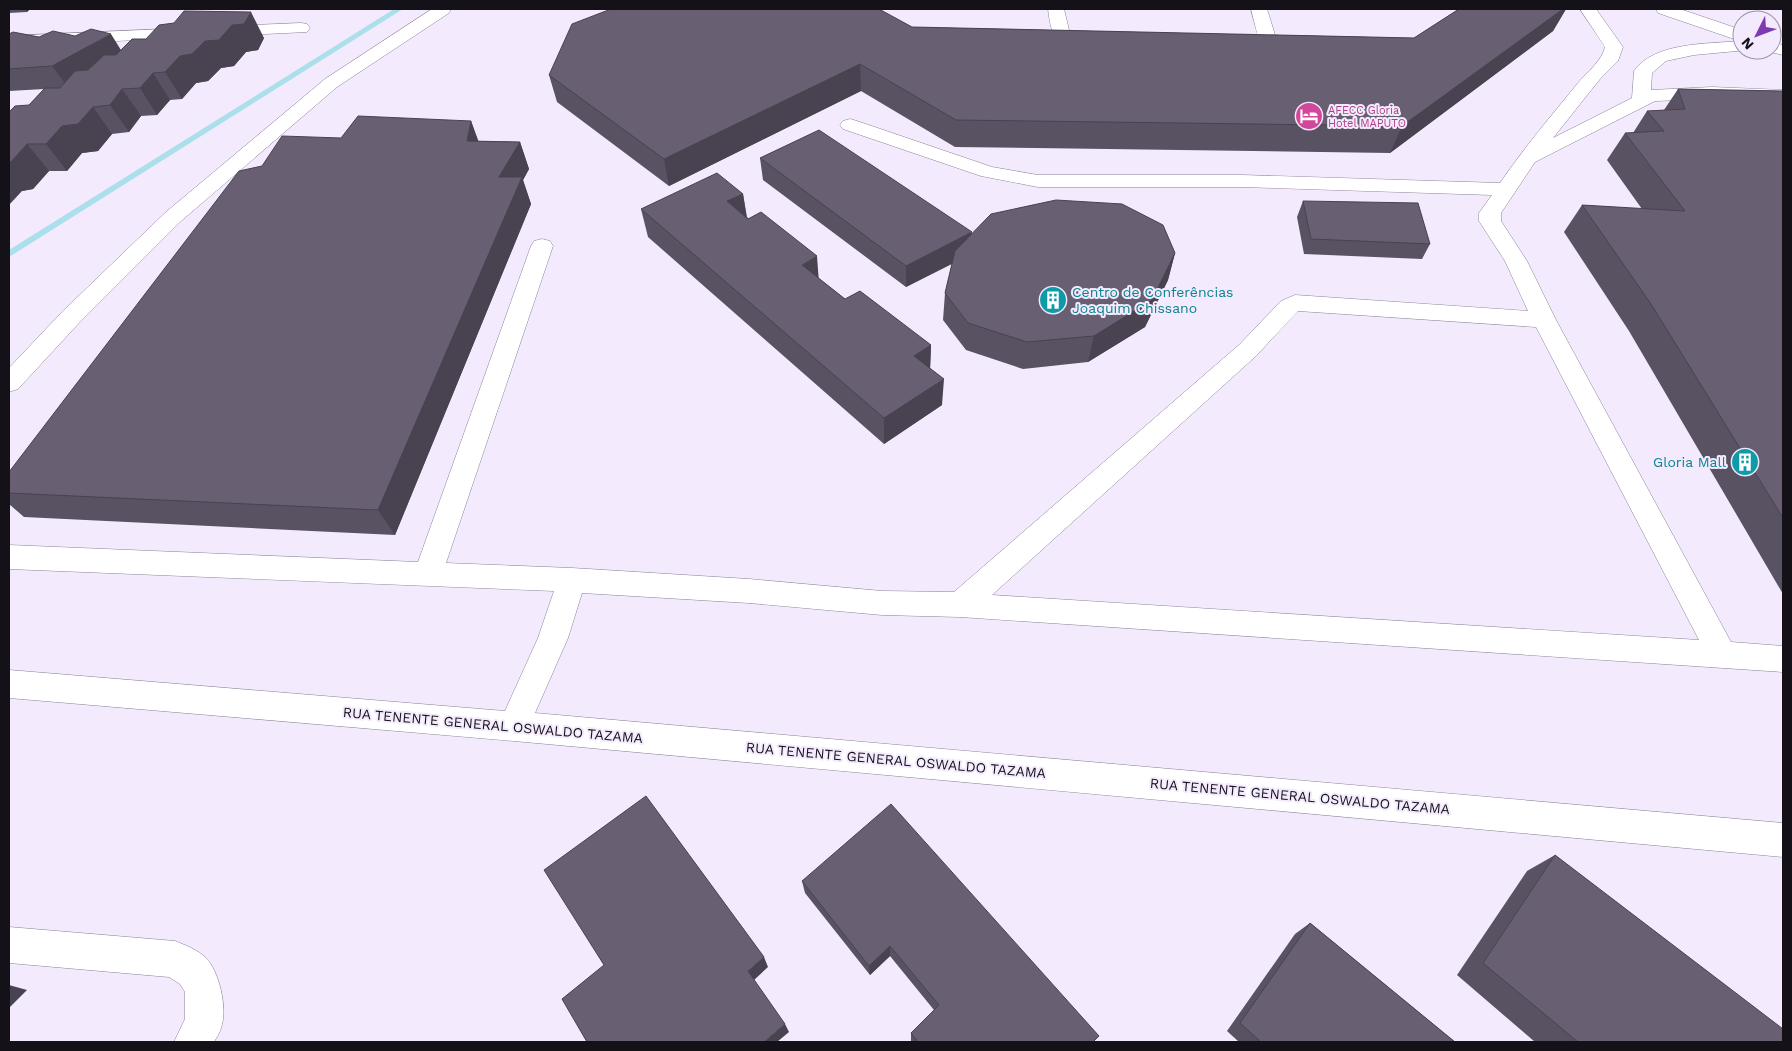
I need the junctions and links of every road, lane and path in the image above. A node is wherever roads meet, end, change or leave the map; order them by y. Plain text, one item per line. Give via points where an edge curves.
1 (443, 9) edge
2 (1056, 9) edge
3 (1259, 9) edge
4 (1588, 9) edge
5 (1664, 9) edge
6 (301, 28) dead end
7 (1732, 33) edge
8 (9, 41) edge
9 (1107, 44) edge
10 (1732, 47) edge
11 (1224, 48) edge
12 (1783, 96) edge
13 (1641, 101) junction
14 (850, 126) dead end
15 (1525, 161) junction
16 (1507, 189) junction
17 (542, 246) dead end
18 (1544, 320) junction
19 (9, 383) edge
20 (9, 557) edge
21 (428, 574) junction
22 (572, 580) junction
23 (960, 605) junction
24 (1722, 654) junction
25 (1783, 659) edge
26 (9, 684) edge
27 (514, 726) junction
28 (1783, 840) edge
29 (9, 945) edge
30 (193, 1042) edge

1 - 19 street via 331,83 173,217
2 - 9 street via 1061,32 1071,39 1088,44
3 - 11 street via 1267,38 1254,47
4 - 15 street via 1614,47 1612,57
5 - 7 street
6 - 8 street
10 - 13 street via 1660,56 1643,71
12 - 13 street via 1712,93 1651,96
13 - 15 street
14 - 16 street via 988,172 1038,181 1242,181
15 - 16 street
16 - 18 street via 1490,213 1490,221 1516,261
17 - 21 street
18 - 23 street via 1295,303 1248,350
18 - 24 street
20 - 21 street
21 - 22 street
22 - 23 street via 882,603
22 - 27 street via 553,638
23 - 24 street
24 - 25 street
26 - 27 street, RUA TENENTE GENERAL OSWALDO TAZAMA
27 - 28 street, RUA TENENTE GENERAL OSWALDO TAZAMA
29 - 30 street via 175,959 193,971 204,989 204,1023

